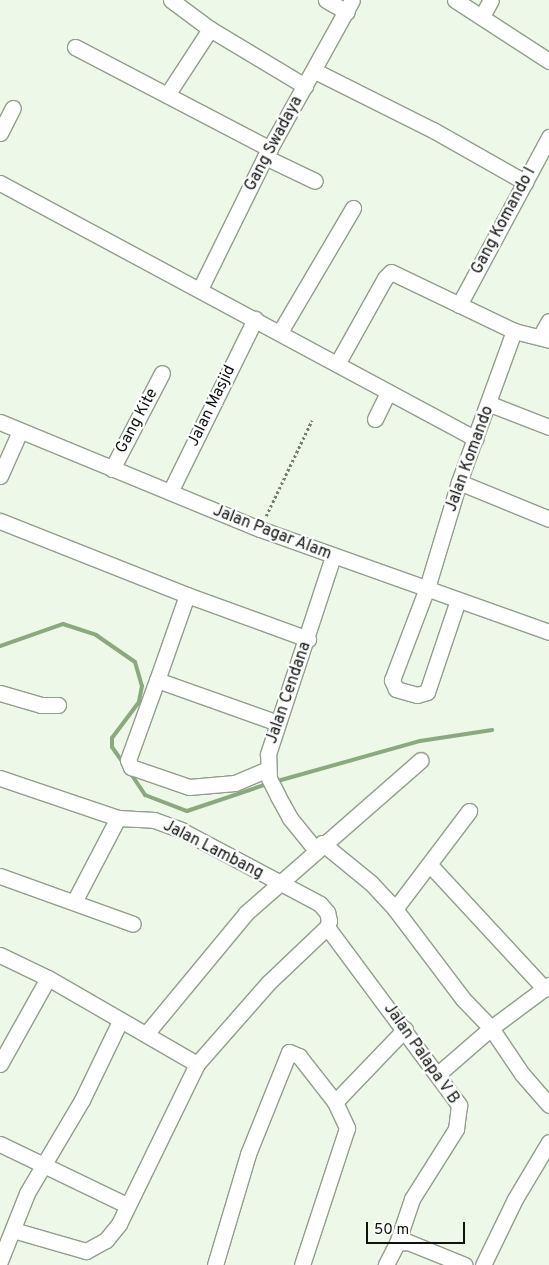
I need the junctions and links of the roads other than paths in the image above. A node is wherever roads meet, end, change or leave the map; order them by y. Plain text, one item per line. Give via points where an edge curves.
1 (171, 0) edge
2 (326, 0) edge
3 (455, 0) edge
4 (491, 0) edge
5 (350, 6) edge
6 (482, 16) junction
7 (210, 29) junction
8 (76, 47) dead end
9 (549, 61) edge
10 (315, 72) junction
11 (305, 86) junction
12 (167, 95) junction
13 (13, 108) dead end
14 (0, 133) edge
15 (549, 137) edge
16 (268, 153) junction
17 (315, 181) dead end
18 (525, 182) junction
19 (0, 183) edge
20 (353, 208) dead end
21 (200, 289) junction
22 (459, 305) junction
23 (255, 319) junction
24 (549, 321) edge
25 (514, 331) junction
26 (280, 332) junction
27 (545, 339) edge
28 (337, 364) junction
29 (162, 373) dead end
30 (388, 392) junction
31 (490, 404) junction
32 (375, 420) dead end
33 (0, 422) edge
34 (549, 427) edge
35 (20, 431) junction
36 (476, 439) junction
37 (112, 469) junction
38 (0, 476) edge
39 (459, 482) junction
40 (170, 492) junction
41 (549, 519) edge
42 (0, 521) edge
43 (333, 556) junction
44 (427, 588) junction
45 (187, 596) junction
46 (458, 600) junction
47 (549, 632) edge
48 (308, 639) junction
49 (157, 680) junction
50 (0, 693) edge
51 (58, 705) dead end
52 (278, 723) junction
53 (420, 760) dead end
54 (268, 774) junction
55 (0, 778) edge
56 (469, 811) dead end
57 (118, 818) junction
58 (319, 846) junction
59 (430, 865) junction
60 (0, 876) edge
61 (277, 883) junction
62 (74, 902) junction
63 (395, 909) junction
64 (133, 924) dead end
65 (326, 927) junction
66 (0, 955) edge
67 (48, 978) junction
68 (547, 987) edge
69 (120, 1021) junction
70 (491, 1028) junction
71 (405, 1029) junction
72 (146, 1034) junction
73 (0, 1064) edge
74 (197, 1064) junction
75 (438, 1074) junction
76 (335, 1102) junction
77 (549, 1105) edge
78 (549, 1142) edge
79 (0, 1144) edge
80 (45, 1167) junction
81 (127, 1205) junction
82 (13, 1230) junction
83 (397, 1243) junction
84 (1, 1253) edge
85 (84, 1258) edge
86 (216, 1265) edge
87 (302, 1265) edge
88 (386, 1265) edge
89 (465, 1265) edge
90 (483, 1265) edge

1 - 7 street
2 - 5 street
3 - 6 street
4 - 6 street
5 - 10 street, Gang Swadaya
6 - 9 street
7 - 11 street
7 - 12 street
8 - 12 street
10 - 11 street, Gang Swadaya
10 - 18 street via 433,130
11 - 16 street, Gang Swadaya
12 - 16 street
13 - 14 street
15 - 18 street, Gang Komando I
16 - 17 street
16 - 21 street, Gang Swadaya
18 - 22 street, Gang Komando I
19 - 21 street
20 - 26 street
21 - 23 street
22 - 25 street
22 - 28 street via 391,272
23 - 26 street
23 - 40 street, Jalan Masjid
24 - 27 street
25 - 27 street
25 - 31 street, Jalan Komando
26 - 28 street
28 - 30 street
29 - 37 street, Gang Kite
30 - 32 street
30 - 36 street
31 - 34 street
31 - 36 street, Jalan Komando
33 - 35 street, Jalan Pagar Alam
35 - 37 street, Jalan Pagar Alam
35 - 38 street
36 - 39 street, Jalan Komando
37 - 40 street, Jalan Pagar Alam
39 - 41 street
39 - 44 street, Jalan Komando
40 - 43 street, Jalan Pagar Alam
42 - 45 street
43 - 44 street, Jalan Pagar Alam
43 - 48 street, Jalan Cendana
44 - 46 street, Jalan Pagar Alam
44 - 46 street, Jalan Komando via 392,680 396,689 417,695 427,692
45 - 48 street
45 - 49 street
46 - 47 street, Jalan Pagar Alam
48 - 52 street, Jalan Cendana
49 - 52 street
49 - 54 street via 128,760 131,767 189,787 235,783
50 - 51 street via 41,705
52 - 54 street, Jalan Cendana via 268,754
53 - 58 street
54 - 58 street via 290,818
55 - 57 street, Jalan Lambang
56 - 59 street
57 - 61 street, Jalan Lambang via 154,820 181,830
57 - 62 street
58 - 61 street
58 - 63 street via 371,883
59 - 63 street
59 - 68 street
60 - 62 street
61 - 65 street, Jalan Lambang via 320,904 327,912
61 - 72 street via 246,913
62 - 64 street
63 - 70 street via 463,999
65 - 71 street, Jalan Palapa V B
65 - 74 street via 269,982
66 - 67 street
67 - 69 street
67 - 73 street
68 - 70 street
69 - 72 street
69 - 80 street
70 - 75 street
70 - 77 street via 522,1074
71 - 75 street, Jalan Palapa V B
71 - 76 street
72 - 74 street
74 - 81 street
75 - 83 street, Jalan Palapa V B via 459,1105 460,1114 456,1129 412,1199
76 - 86 street via 299,1056 286,1054 248,1154
76 - 87 street via 346,1128
78 - 90 street
79 - 80 street
80 - 81 street
80 - 82 street via 27,1193
81 - 85 street via 113,1232
82 - 84 street
82 - 85 street
83 - 88 street, Jalan Palapa V B
83 - 89 street via 408,1242

